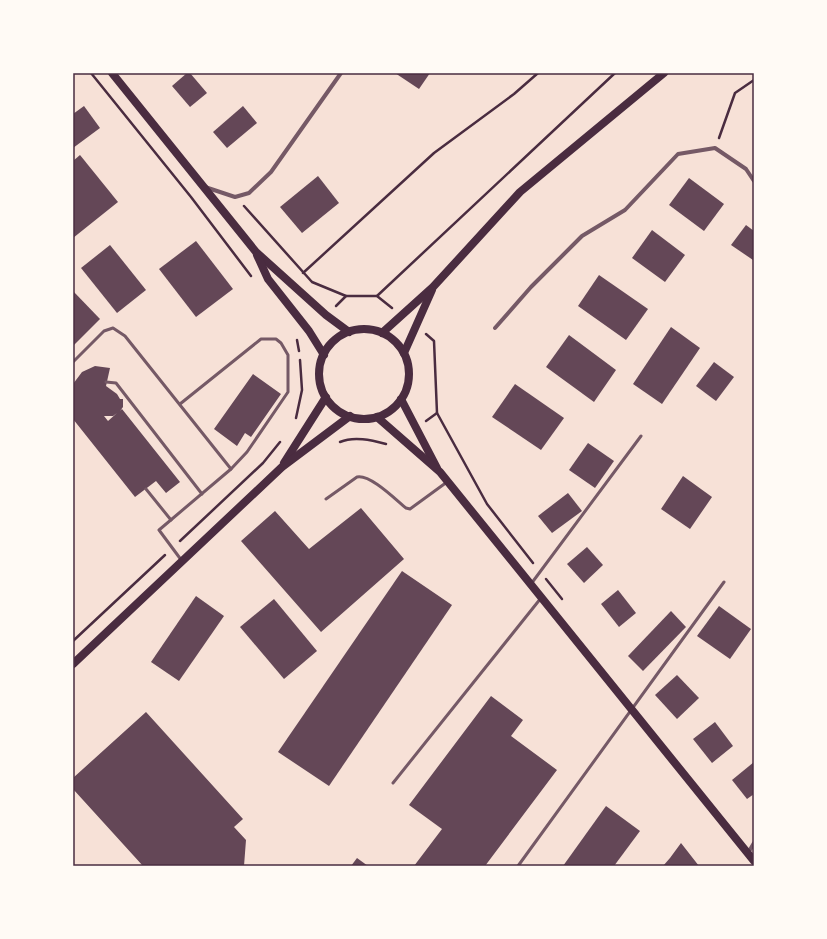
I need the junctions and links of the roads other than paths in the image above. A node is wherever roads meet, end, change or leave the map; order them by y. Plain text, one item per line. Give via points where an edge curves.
1 (112, 73) edge
2 (341, 73) edge
3 (664, 73) edge
4 (754, 181) edge
5 (204, 187) junction
6 (256, 252) junction
7 (433, 287) junction
8 (495, 328) dead end
9 (349, 332) junction
10 (382, 333) junction
11 (404, 353) junction
12 (324, 355) junction
13 (73, 362) edge
14 (106, 382) dead end
15 (326, 397) junction
16 (401, 399) junction
17 (180, 404) junction
18 (350, 416) junction
19 (377, 417) junction
20 (641, 436) dead end
21 (282, 467) junction
22 (231, 469) junction
23 (440, 472) junction
24 (447, 482) junction
25 (146, 489) dead end
26 (202, 494) junction
27 (326, 499) dead end
28 (171, 520) junction
29 (182, 561) junction
30 (724, 582) dead end
31 (530, 586) junction
32 (541, 598) junction
33 (73, 664) edge
34 (632, 711) junction
35 (393, 783) dead end
36 (754, 843) edge
37 (748, 854) junction
38 (754, 861) edge
39 (518, 866) edge

1 - 5 main road
2 - 5 street via 271,172 249,193 236,197
3 - 7 main road via 520,192
4 - 8 street via 746,170 715,148 678,154 625,210 582,236 530,287
5 - 6 main road
6 - 9 main road via 326,315
6 - 12 main road via 268,280 309,331
7 - 10 main road
7 - 11 main road
9 - 10 main road via 365,330
9 - 12 main road via 334,341
10 - 11 main road
11 - 16 main road via 409,376 408,385
12 - 15 main road via 319,372
13 - 17 lane via 104,331 113,328 125,336
14 - 26 lane via 116,383
15 - 18 main road via 332,406
15 - 21 main road
16 - 19 main road via 386,413
16 - 23 main road
17 - 22 lane
17 - 22 lane via 261,339 270,338 281,343 288,355 288,392 247,452
18 - 19 main road via 359,419
18 - 21 main road
19 - 23 main road
20 - 31 lane
21 - 29 main road
22 - 26 lane
23 - 24 main road
24 - 27 lane via 410,509 362,476
24 - 31 main road
25 - 28 lane
26 - 28 lane
28 - 29 lane via 159,530
29 - 33 main road
30 - 34 lane
31 - 32 main road
32 - 34 main road
32 - 35 lane
34 - 37 main road
34 - 39 lane
36 - 37 street
37 - 38 main road

